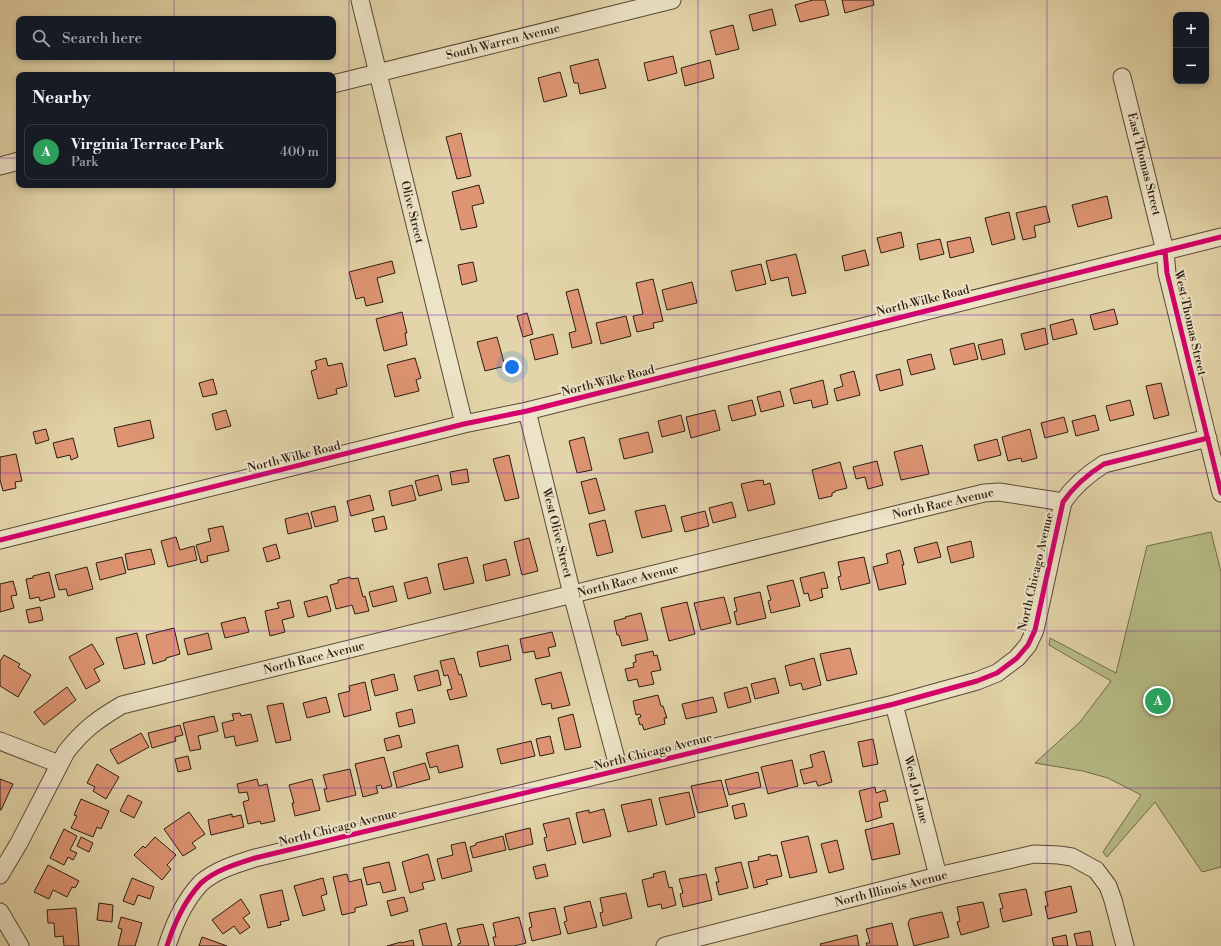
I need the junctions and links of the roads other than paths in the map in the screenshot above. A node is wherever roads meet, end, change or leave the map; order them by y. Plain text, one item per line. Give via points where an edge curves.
1 (360, 0) edge
2 (672, 0) edge
3 (378, 73) junction
4 (1122, 77) dead end
5 (336, 83) edge
6 (16, 162) edge
7 (0, 166) edge
8 (1221, 237) edge
9 (1165, 251) junction
10 (527, 411) junction
11 (464, 424) junction
12 (1208, 438) junction
13 (1221, 493) edge
14 (1063, 502) junction
15 (0, 540) edge
16 (572, 594) junction
17 (894, 704) junction
18 (0, 741) edge
19 (59, 764) junction
20 (619, 770) junction
21 (0, 875) edge
22 (938, 876) junction
23 (0, 912) edge
24 (20, 946) edge
25 (167, 946) edge
26 (665, 946) edge
27 (1125, 946) edge

1 - 3 street, Olive Street
2 - 3 street, South Warren Avenue
3 - 5 street, South Warren Avenue
3 - 11 street, Olive Street
4 - 9 street, East Thomas Street
6 - 7 street
8 - 9 street, North Wilke Road
9 - 10 street, North Wilke Road
9 - 12 street, West Thomas Street via 1167,273
10 - 11 street, North Wilke Road
10 - 16 street, West Olive Street
11 - 15 street, North Wilke Road
12 - 13 street, West Thomas Street
12 - 14 street via 1104,464 1086,476 1070,491
14 - 16 street, North Race Avenue via 999,492 984,493
14 - 17 street, North Chicago Avenue via 1035,630 1028,645 997,673 977,682
16 - 19 street, North Race Avenue via 122,705 86,729
16 - 20 street, West Olive Street
17 - 20 street, North Chicago Avenue
17 - 22 street, West Jo Lane
18 - 19 street
19 - 21 street, North Race Avenue
20 - 25 street, North Chicago Avenue via 233,865 211,876 195,891 181,912
22 - 26 street, North Illinois Avenue
22 - 27 street, North Illinois Avenue via 1034,854 1072,857 1096,870 1108,886
23 - 24 street

